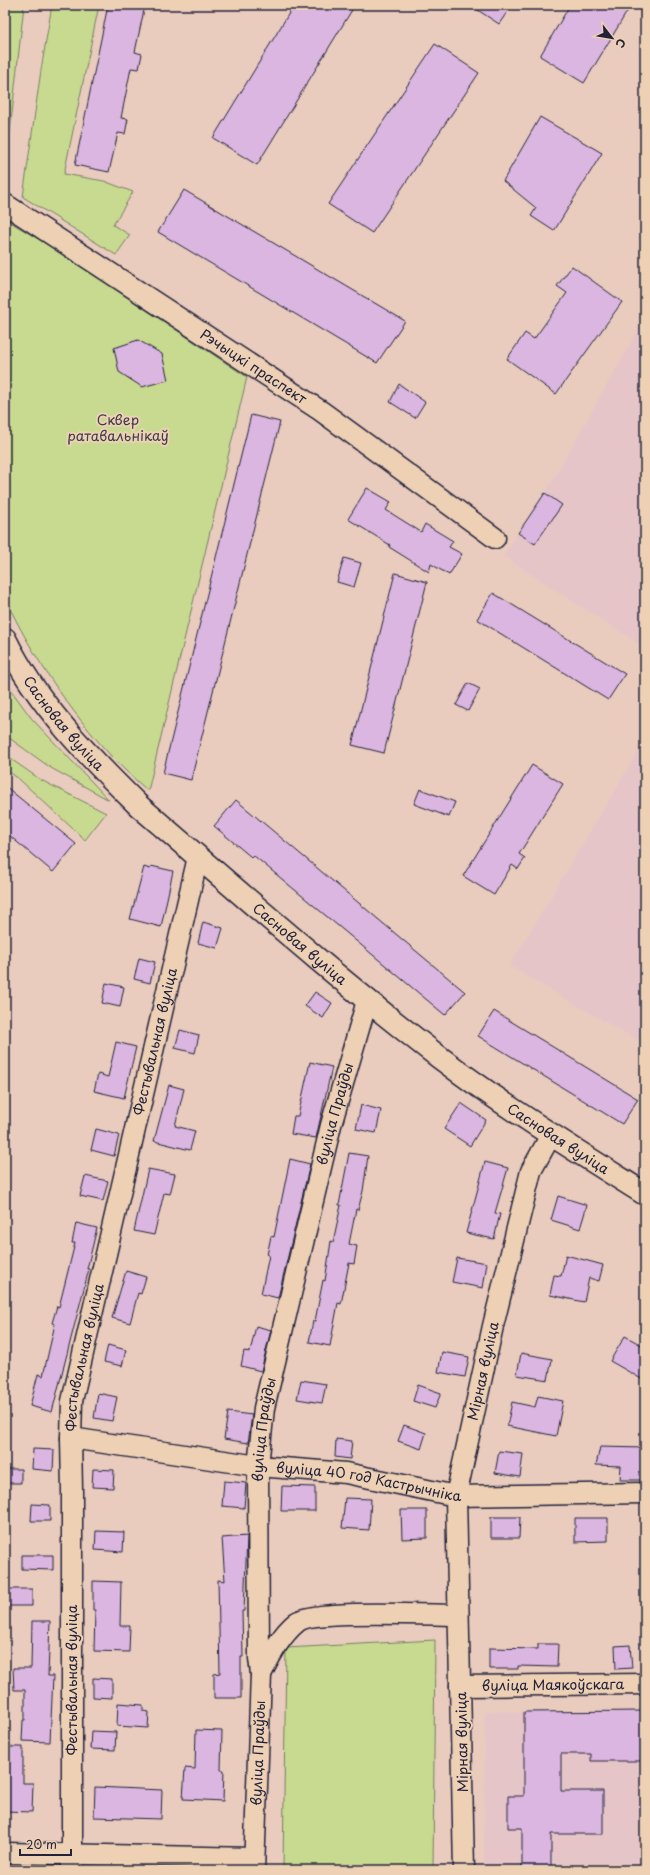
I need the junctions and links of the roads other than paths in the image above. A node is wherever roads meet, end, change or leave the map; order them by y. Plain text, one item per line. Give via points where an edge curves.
1 (5, 204) edge
2 (495, 538) dead end
3 (5, 639) edge
4 (198, 857) junction
5 (368, 1001) junction
6 (551, 1135) junction
7 (645, 1194) edge
8 (71, 1438) junction
9 (258, 1466) junction
10 (645, 1493) edge
11 (456, 1496) junction
12 (458, 1615) junction
13 (261, 1674) junction
14 (645, 1684) edge
15 (460, 1686) junction
16 (5, 1853) edge
17 (72, 1862) edge
18 (254, 1864) edge
19 (464, 1870) edge

1 - 2 street, Рэчыцкі праспект via 321,411
3 - 4 main road, Сасновая вуліца via 17,663 52,714 107,775
4 - 5 main road, Сасновая вуліца
4 - 8 street, Фестывальная вуліца via 72,1401
5 - 6 main road, Сасновая вуліца via 441,1058
5 - 9 street, вуліца Праўды via 331,1125 264,1408
6 - 7 main road, Сасновая вуліца
6 - 11 street, Мірная вуліца via 531,1171 493,1326
8 - 9 street, вуліца 40 год Кастрычніка
8 - 17 street, Фестывальная вуліца
9 - 11 street, вуліца 40 год Кастрычніка via 346,1473
9 - 13 street, вуліца Праўды
10 - 11 street, вуліца 40 год Кастрычніка
11 - 12 street, Мірная вуліца
12 - 13 street via 328,1614 298,1620 280,1640
12 - 15 street, Мірная вуліца
13 - 18 street, вуліца Праўды
14 - 15 street, вуліца Маякоўскага
15 - 19 street, Мірная вуліца
16 - 17 street
17 - 18 street

